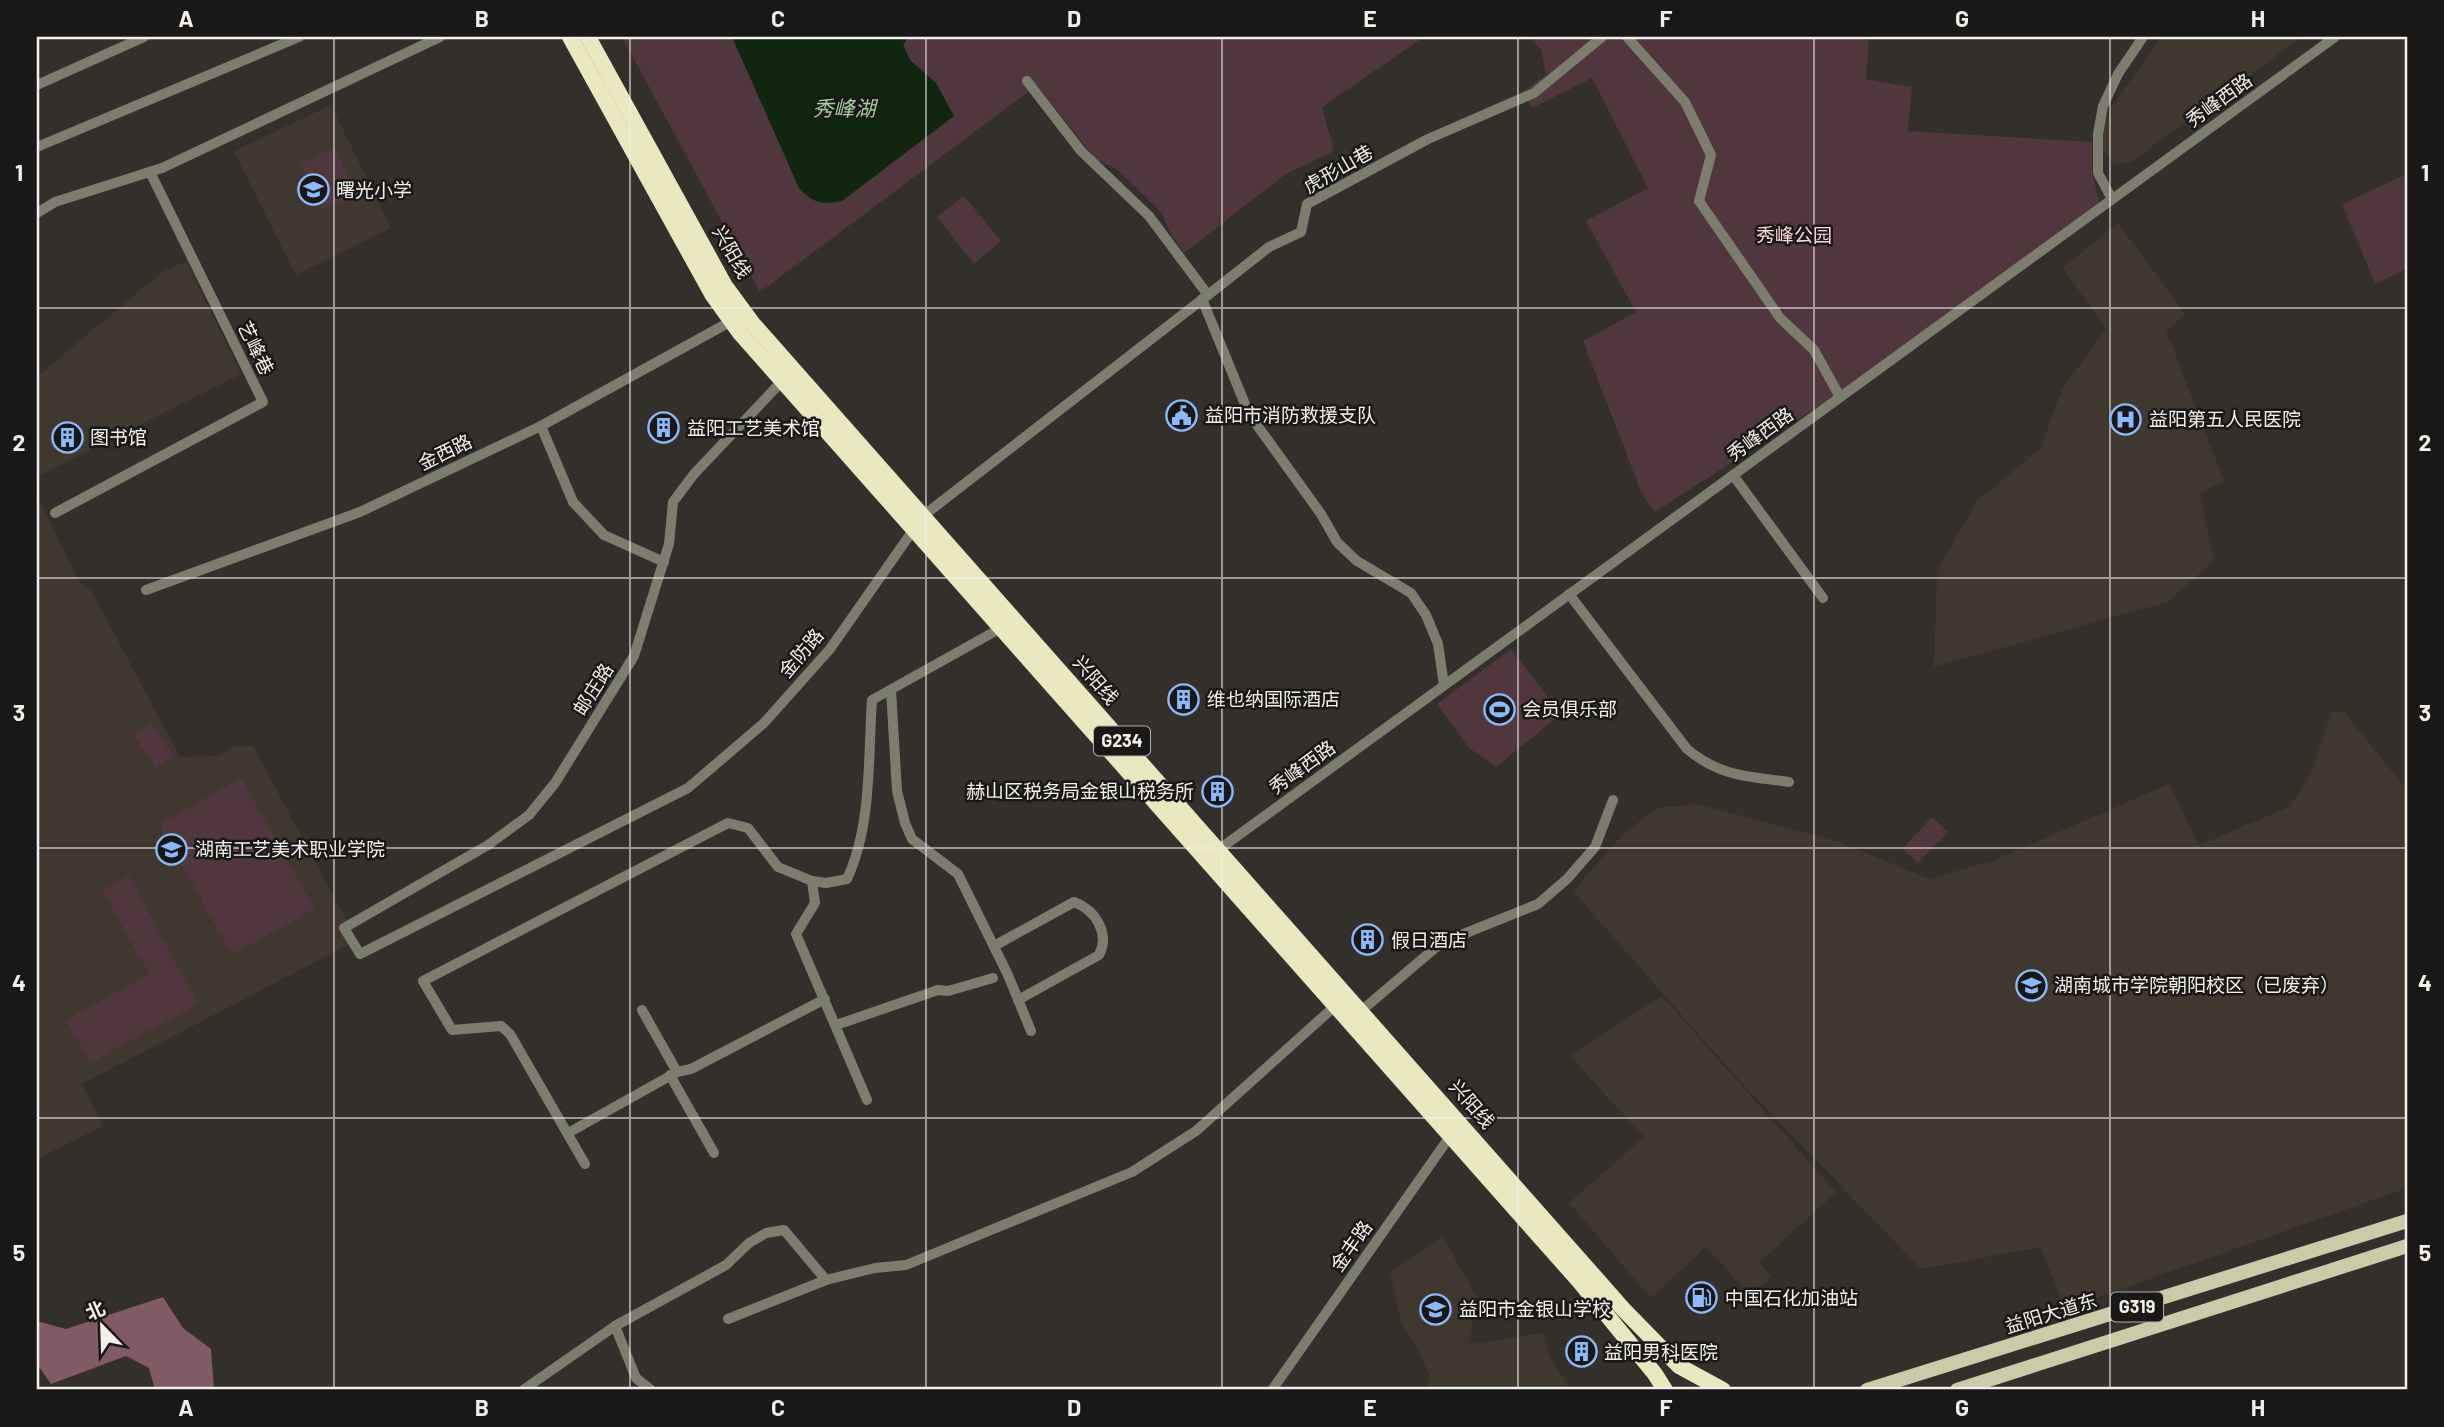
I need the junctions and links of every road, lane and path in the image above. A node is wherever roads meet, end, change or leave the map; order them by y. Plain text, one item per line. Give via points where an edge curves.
1 (144, 37) edge
2 (299, 37) edge
3 (440, 37) edge
4 (570, 37) edge
5 (589, 37) edge
6 (1602, 37) edge
7 (1627, 37) edge
8 (2143, 37) edge
9 (2335, 37) edge
10 (1027, 81) dead end
11 (37, 85) edge
12 (37, 148) edge
13 (150, 172) junction
14 (2112, 199) junction
15 (37, 213) edge
16 (1205, 297) junction
17 (738, 317) junction
18 (788, 375) junction
19 (1840, 397) junction
20 (541, 426) junction
21 (1733, 475) junction
22 (55, 513) dead end
23 (918, 523) junction
24 (664, 562) junction
25 (146, 590) dead end
26 (1569, 594) junction
27 (1823, 598) dead end
28 (1001, 628) junction
29 (1444, 685) junction
30 (891, 690) junction
31 (1789, 782) dead end
32 (1613, 800) dead end
33 (1212, 855) junction
34 (812, 881) junction
35 (993, 946) junction
36 (360, 954) joint
37 (993, 978) dead end
38 (825, 999) junction
39 (1018, 1000) junction
40 (1335, 1006) junction
41 (642, 1010) dead end
42 (1362, 1012) junction
43 (836, 1025) junction
44 (1031, 1031) dead end
45 (674, 1074) junction
46 (867, 1100) dead end
47 (1455, 1129) junction
48 (568, 1133) junction
49 (714, 1153) dead end
50 (585, 1164) dead end
51 (2407, 1221) edge
52 (2407, 1246) edge
53 (826, 1280) junction
54 (728, 1319) dead end
55 (615, 1326) junction
56 (1656, 1382) edge
57 (1982, 1386) edge
58 (1883, 1388) edge
59 (523, 1390) edge
60 (651, 1390) edge
61 (1272, 1390) edge
62 (1665, 1390) edge
63 (1723, 1390) edge
64 (1867, 1390) edge
65 (1957, 1390) edge

1 - 11 street
2 - 12 street
3 - 13 street
4 - 17 highway, 兴阳线 / G234 via 712,294
5 - 17 highway, 兴阳线 / G234
6 - 16 street, 虎形山巷 via 1534,93 1428,139 1307,204 1301,232 1269,247
7 - 19 street via 1685,102 1711,155 1699,201 1780,318 1814,350
8 - 14 street via 2103,106 2098,173
9 - 14 street, 秀峰西路
10 - 16 street via 1081,151 1149,216
13 - 15 street via 55,202
13 - 22 street, 艺峰巷 via 263,402
14 - 19 street, 秀峰西路
16 - 23 street, 金防路
16 - 29 street via 1249,414 1338,542 1357,561 1411,593 1438,644
17 - 18 highway, 兴阳线 / G234
17 - 20 street, 金西路
18 - 23 highway, 兴阳线 / G234
18 - 24 street, 邮庄路 via 673,502
19 - 21 street, 秀峰西路
20 - 24 street via 573,502 604,535
20 - 25 street, 金西路 via 360,512
21 - 26 street, 秀峰西路
21 - 27 street
23 - 28 highway, 兴阳线 / G234
23 - 33 highway, 兴阳线 / G234
23 - 36 street, 金防路 via 830,649 764,723 688,788
24 - 36 street, 邮庄路 via 634,656 555,783 529,815 488,845 344,928
26 - 29 street, 秀峰西路
26 - 31 street via 1687,749 1708,767
28 - 30 street
28 - 33 highway, 兴阳线 / G234
29 - 33 street, 秀峰西路
30 - 34 street via 872,700 864,817 854,864 847,879
30 - 35 street via 897,790 905,823 912,839 958,874
32 - 42 street via 1595,847 1538,904 1441,943
33 - 40 highway, 兴阳线 / G234
33 - 42 highway, 兴阳线 / G234
34 - 38 street via 815,903 796,934
34 - 48 street via 778,867 748,828 728,823 423,981 452,1030 501,1026 510,1034
35 - 39 street
35 - 39 street via 1074,902 1085,906 1104,933 1099,955
37 - 43 street via 938,990
38 - 43 street
38 - 45 street
39 - 44 street
40 - 47 highway, 兴阳线 / G234
40 - 53 street via 1196,1131 1132,1172 906,1265
41 - 45 street
42 - 47 highway, 兴阳线 / G234
43 - 46 street
45 - 48 street
45 - 49 street
47 - 56 highway, 兴阳线 / G234
47 - 61 street, 金丰路
47 - 63 highway, 兴阳线 / G234 via 1679,1366
48 - 50 street
51 - 58 main road, 益阳大道东 / G319
52 - 57 main road, G319
53 - 54 street
53 - 55 street via 784,1230 766,1233 726,1265
55 - 59 street
55 - 60 street via 636,1378
56 - 62 highway, 兴阳线 / G234
57 - 65 main road, G319
58 - 64 main road, 益阳大道东 / G319

